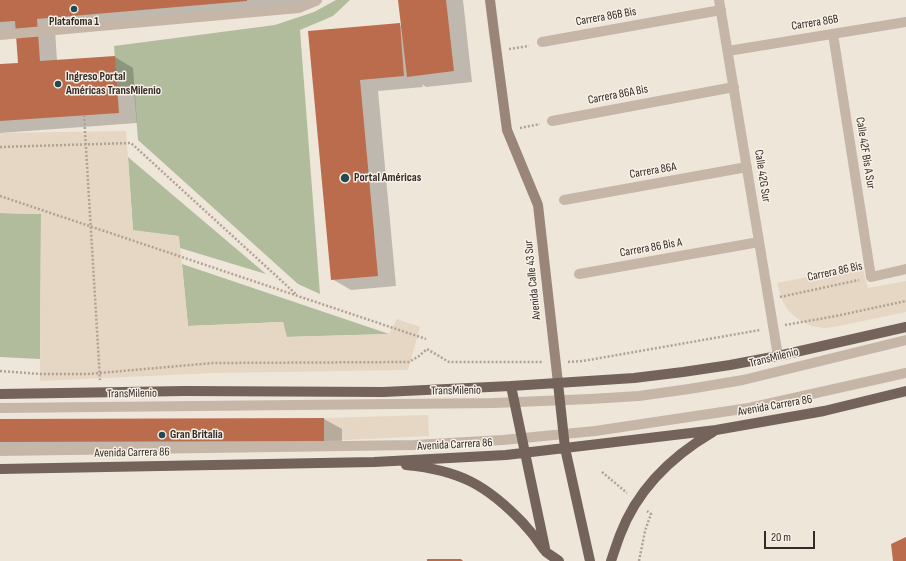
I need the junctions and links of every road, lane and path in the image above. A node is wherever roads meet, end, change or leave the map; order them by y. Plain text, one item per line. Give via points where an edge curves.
1 (317, 0) edge
2 (490, 0) edge
3 (494, 0) edge
4 (720, 5) edge
5 (906, 22) edge
6 (494, 32) junction
7 (833, 34) junction
8 (0, 35) edge
9 (542, 42) joint
10 (496, 51) junction
11 (728, 51) junction
12 (734, 87) junction
13 (84, 115) dead end
14 (552, 121) joint
15 (507, 130) junction
16 (86, 145) junction
17 (0, 147) edge
18 (747, 167) junction
19 (0, 196) edge
20 (564, 200) dead end
21 (91, 226) junction
22 (759, 242) junction
23 (906, 270) edge
24 (579, 274) dead end
25 (872, 277) junction
26 (298, 297) junction
27 (769, 299) junction
28 (906, 301) edge
29 (774, 327) junction
30 (906, 327) edge
31 (426, 339) dead end
32 (906, 340) edge
33 (778, 356) junction
34 (556, 362) junction
35 (0, 371) edge
36 (100, 372) junction
37 (906, 374) edge
38 (558, 383) junction
39 (511, 386) junction
40 (906, 391) edge
41 (101, 392) junction
42 (0, 394) edge
43 (560, 400) junction
44 (515, 402) junction
45 (0, 408) edge
46 (716, 430) junction
47 (564, 434) junction
48 (522, 438) junction
49 (565, 448) junction
50 (0, 451) edge
51 (526, 454) junction
52 (374, 462) junction
53 (0, 469) edge
54 (651, 514) dead end
55 (546, 556) edge
56 (559, 561) edge
57 (590, 561) edge
58 (611, 561) edge
59 (639, 561) edge

1 - 8 street via 299,8
2 - 6 main road, Avenida Calle 43 Sur
3 - 6 main road
4 - 9 street, Carrera 86B Bis
4 - 11 street, Calle 42G Sur
5 - 7 street, Carrera 86B
6 - 10 main road, Avenida Calle 43 Sur
7 - 11 street, Carrera 86B
7 - 25 street, Calle 42F Bis A Sur
9 - 10 path
10 - 15 main road, Avenida Calle 43 Sur
11 - 12 street, Calle 42G Sur
12 - 14 street, Carrera 86A Bis
12 - 18 street, Calle 42G Sur
13 - 16 path
14 - 15 path
15 - 34 main road, Avenida Calle 43 Sur via 538,205
16 - 17 path
16 - 21 path
16 - 26 path via 131,143
18 - 20 street, Carrera 86A
18 - 22 street, Calle 42G Sur
19 - 21 path
21 - 26 path
21 - 36 path
22 - 24 street, Carrera 86 Bis A
22 - 27 street, Calle 42G Sur
23 - 25 street, Carrera 86 Bis
25 - 27 path, Carrera 86 Bis
26 - 31 path
27 - 29 street, Calle 42G Sur
28 - 29 path
29 - 33 street, Calle 42G Sur
29 - 34 path via 583,362
30 - 33 main road
32 - 43 street, TransMilenio via 743,380 689,390 639,396
33 - 38 main road via 683,372
34 - 36 path via 449,362 427,349 409,362 213,363
34 - 38 main road, Avenida Calle 43 Sur
35 - 36 path via 40,374
36 - 41 path
37 - 47 street via 749,408
38 - 39 main road
38 - 43 main road, Avenida Calle 43 Sur
39 - 41 main road via 383,392
39 - 44 main road
40 - 46 main road, Avenida Carrera 86 via 824,411
41 - 42 main road
43 - 44 street, TransMilenio
43 - 47 main road, Avenida Calle 43 Sur
44 - 45 street, TransMilenio
44 - 48 main road
46 - 49 main road, Avenida Carrera 86
46 - 58 main road via 668,464 649,486 620,534
47 - 48 street
47 - 49 main road, Avenida Calle 43 Sur
48 - 50 street via 414,445
48 - 51 main road
49 - 51 main road, Avenida Carrera 86
49 - 57 main road, Avenida Calle 43 Sur
51 - 52 main road, Avenida Carrera 86
51 - 55 main road
52 - 53 main road, Avenida Carrera 86
52 - 55 main road via 441,470 475,483 513,513 532,533
54 - 59 path
55 - 56 main road

